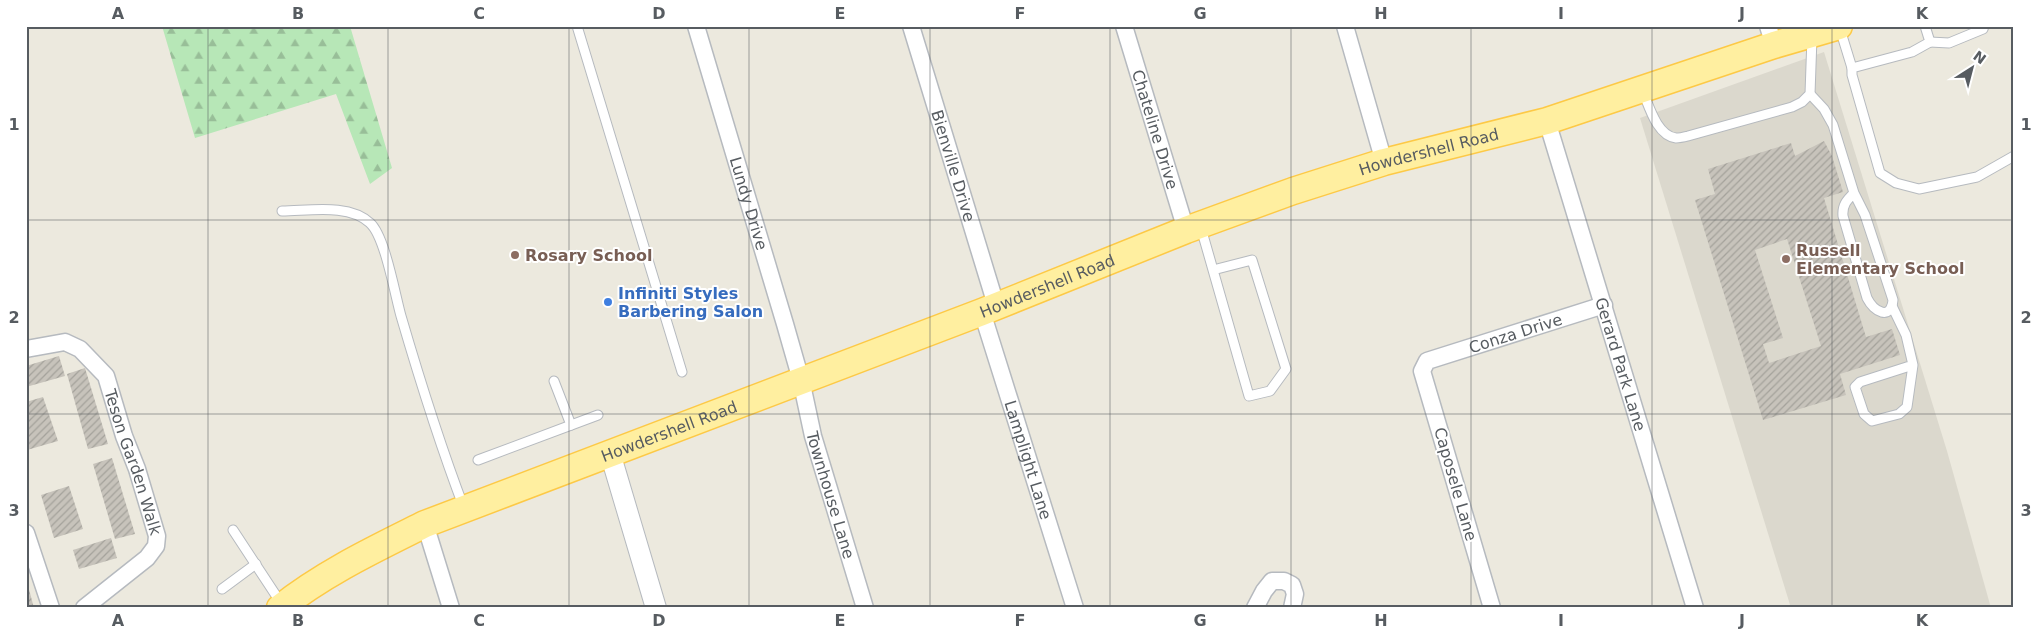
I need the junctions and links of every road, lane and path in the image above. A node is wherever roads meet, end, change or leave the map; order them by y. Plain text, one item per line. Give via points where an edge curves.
1 (577, 26) edge
2 (696, 26) edge
3 (911, 26) edge
4 (1124, 26) edge
5 (1345, 26) edge
6 (1840, 26) edge
7 (1925, 26) edge
8 (1984, 26) edge
9 (1812, 34) junction
10 (1771, 36) edge
11 (1930, 42) junction
12 (1852, 68) junction
13 (1641, 89) junction
14 (1810, 94) junction
15 (1548, 121) junction
16 (2014, 156) edge
17 (1384, 162) junction
18 (1854, 193) junction
19 (282, 211) dead end
20 (1193, 228) junction
21 (1213, 270) junction
22 (1604, 305) junction
23 (1892, 306) junction
24 (989, 309) junction
25 (26, 349) edge
26 (1427, 361) joint
27 (1913, 365) junction
28 (682, 372) dead end
29 (554, 380) dead end
30 (801, 380) junction
31 (598, 415) dead end
32 (571, 425) junction
33 (610, 453) junction
34 (478, 460) dead end
35 (464, 508) junction
36 (425, 524) junction
37 (233, 530) dead end
38 (26, 533) edge
39 (256, 564) junction
40 (222, 589) dead end
41 (281, 607) edge
42 (51, 608) edge
43 (84, 608) edge
44 (451, 608) edge
45 (656, 608) edge
46 (865, 608) edge
47 (1075, 608) edge
48 (1255, 608) edge
49 (1269, 608) edge
50 (1292, 608) edge
51 (1492, 608) edge
52 (1695, 608) edge

1 - 28 lane
2 - 30 street, Lundy Drive
3 - 24 street, Bienville Drive
4 - 20 street, Chateline Drive
5 - 17 street
6 - 9 main road, Howdershell Road
6 - 12 lane
7 - 11 lane
8 - 11 lane via 1949,43
9 - 10 main road, Howdershell Road
9 - 14 lane
10 - 13 main road, Howdershell Road
11 - 12 lane via 1912,52
12 - 16 lane via 1880,174 1896,183 1919,189 1978,177
13 - 14 lane via 1658,125 1664,133 1675,138 1792,108
13 - 15 main road, Howdershell Road
14 - 18 lane via 1824,108 1833,125
15 - 17 main road, Howdershell Road
15 - 22 street, Gerard Park Lane
17 - 20 main road, Howdershell Road via 1292,190
18 - 23 lane via 1866,215 1893,300
18 - 23 lane via 1842,208 1867,298 1876,311 1889,311
19 - 35 lane via 336,211 354,214 371,223 380,239 443,453
20 - 21 lane
20 - 24 main road, Howdershell Road
21 - 21 lane via 1250,396 1270,391 1286,369 1252,260
22 - 26 street, Conza Drive
22 - 52 street, Gerard Park Lane
23 - 27 lane via 1906,335
24 - 30 main road, Howdershell Road
24 - 47 street, Lamplight Lane
25 - 43 street, Teson Garden Walk via 65,342 80,349 106,376 157,536 156,546 147,558
26 - 51 street, Caposele Lane via 1422,371
27 - 27 lane via 1907,407 1899,414 1872,421 1864,414 1855,387 1860,382
29 - 32 lane
30 - 33 main road, Howdershell Road
30 - 46 street, Townhouse Lane via 813,436
31 - 32 lane
32 - 34 lane
33 - 35 main road, Howdershell Road
33 - 45 street
35 - 36 main road, Howdershell Road
36 - 41 main road, Howdershell Road via 306,587
36 - 44 street
37 - 39 lane
38 - 42 street
39 - 40 lane
39 - 41 lane
48 - 49 street
48 - 50 street via 1272,581 1292,585 1295,594

